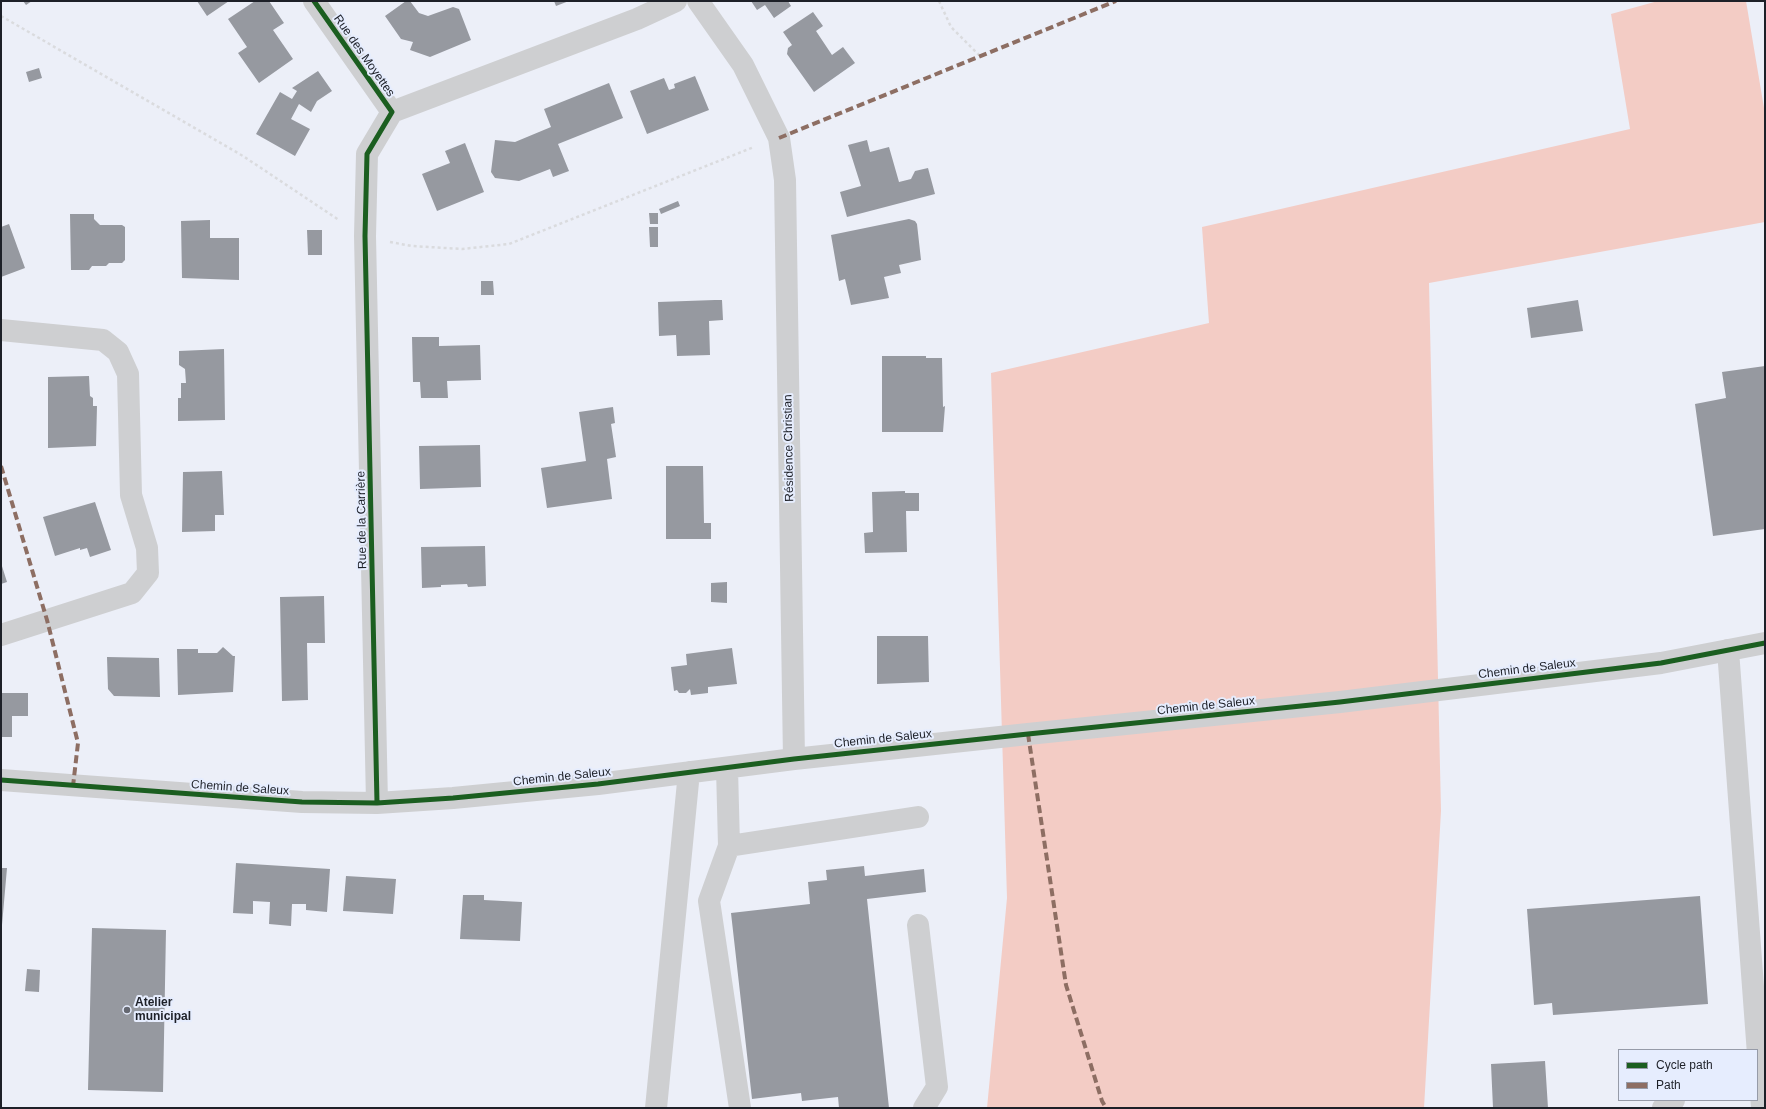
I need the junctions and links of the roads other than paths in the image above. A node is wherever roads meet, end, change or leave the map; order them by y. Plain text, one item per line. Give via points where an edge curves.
1 (314, 1) edge
2 (676, 1) edge
3 (698, 1) edge
4 (392, 112) junction
5 (365, 236) joint
6 (1, 330) edge
7 (1, 635) edge
8 (1765, 643) edge
9 (1728, 650) junction
10 (794, 759) junction
11 (727, 768) junction
12 (690, 772) junction
13 (1, 780) edge
14 (377, 803) junction
15 (918, 817) dead end
16 (729, 846) junction
17 (918, 925) dead end
18 (1757, 1049) edge
19 (1758, 1061) edge
20 (1673, 1101) edge
21 (656, 1108) edge
22 (740, 1108) edge
23 (924, 1108) edge
24 (1663, 1108) edge
25 (1762, 1108) edge

1 - 4 street, Rue des Moyettes
2 - 4 street, Rue des Moyettes via 637,19
3 - 10 street, Résidence Christian via 743,65 779,138 785,180
4 - 5 street, Rue des Moyettes via 367,154
5 - 14 street, Rue de la Carrière
6 - 7 street via 102,340 118,352 128,374 131,495 147,548 148,573 132,593
8 - 9 street, Chemin de Saleux
9 - 10 street, Chemin de Saleux via 1660,663 1356,700
9 - 18 street
10 - 11 street, Chemin de Saleux
11 - 12 street, Chemin de Saleux
11 - 16 street
12 - 14 street, Chemin de Saleux via 598,784
12 - 21 street
13 - 14 street, Chemin de Saleux via 302,802
15 - 16 street
16 - 22 street via 709,901
17 - 23 street via 937,1087
19 - 25 street
20 - 24 street

